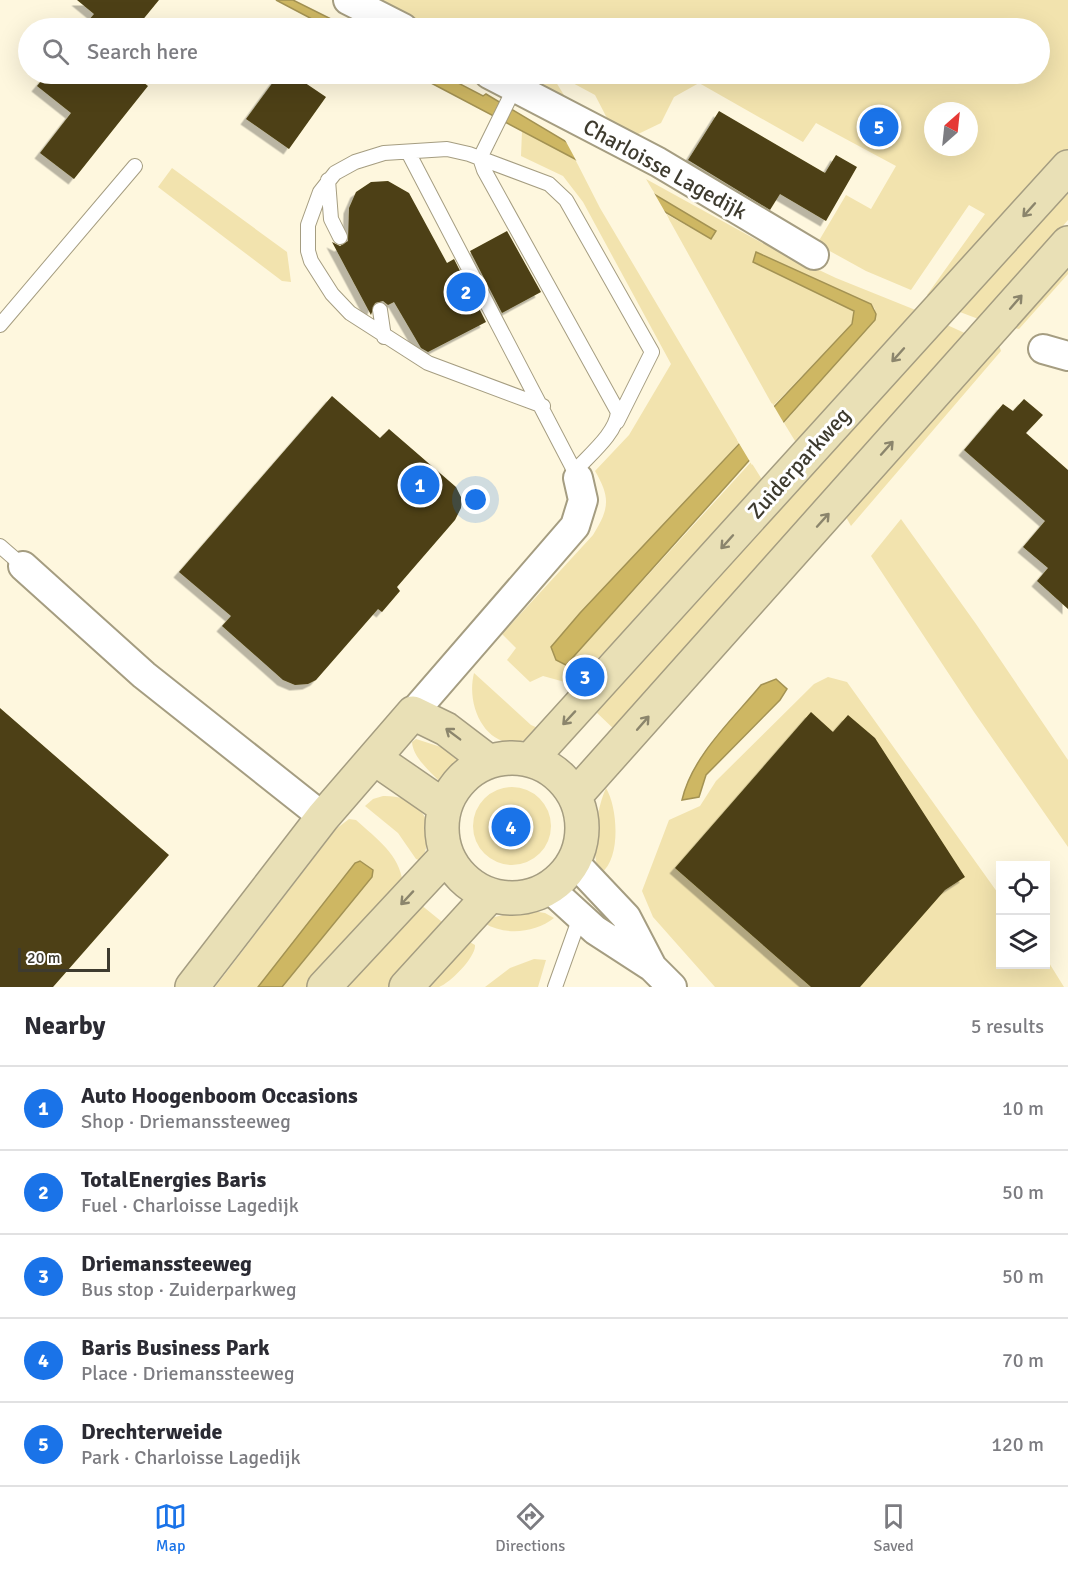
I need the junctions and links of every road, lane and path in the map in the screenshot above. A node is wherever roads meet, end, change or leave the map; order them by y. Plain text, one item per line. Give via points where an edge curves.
1 (349, 0) edge
2 (384, 18) edge
3 (499, 84) edge
4 (511, 95) junction
5 (408, 152) junction
6 (480, 158) junction
7 (135, 166) dead end
8 (1068, 167) edge
9 (328, 180) junction
10 (340, 237) dead end
11 (1068, 243) edge
12 (814, 255) dead end
13 (380, 310) dead end
14 (0, 325) edge
15 (384, 337) junction
16 (543, 406) junction
17 (617, 422) junction
18 (577, 474) junction
19 (0, 546) edge
20 (23, 566) joint
21 (413, 713) junction
22 (374, 758) junction
23 (530, 760) junction
24 (488, 761) junction
25 (575, 796) junction
26 (445, 807) junction
27 (323, 817) junction
28 (447, 855) junction
29 (574, 862) junction
30 (549, 888) junction
31 (490, 895) junction
32 (580, 917) junction
33 (652, 967) junction
34 (192, 987) edge
35 (324, 987) edge
36 (406, 987) edge
37 (555, 987) edge
38 (672, 987) edge

1 - 2 street
3 - 4 street, Charloisse Lagedijk
4 - 6 lane
4 - 12 street, Charloisse Lagedijk via 658,162
5 - 6 lane via 447,149
5 - 9 lane via 384,153 355,162
5 - 16 lane
6 - 17 lane via 618,412
6 - 17 lane via 549,184 561,193 652,352
7 - 14 lane
8 -> 23 main road, Zuiderparkweg
9 - 10 lane via 331,219
9 - 15 lane via 308,225 311,261 341,304
25 -> 11 main road
13 - 15 lane
15 - 16 lane via 428,363
16 - 18 lane
17 - 18 lane
18 - 21 street via 583,500 574,526
19 - 20 lane
20 - 27 street via 144,675
21 - 22 main road
24 -> 21 main road via 446,729
22 - 26 main road
22 - 27 main road
23 - 24 main road via 516,757
23 - 25 main road via 552,769
24 - 26 main road via 466,774
25 - 29 main road via 583,830
26 - 28 main road via 442,831
27 - 34 main road
28 - 31 main road via 464,879
28 -> 35 main road
29 - 30 main road
29 - 33 street via 626,916
30 - 31 main road via 520,898
30 - 32 street
31 - 36 main road
32 - 33 street
32 - 37 lane
33 - 38 street

